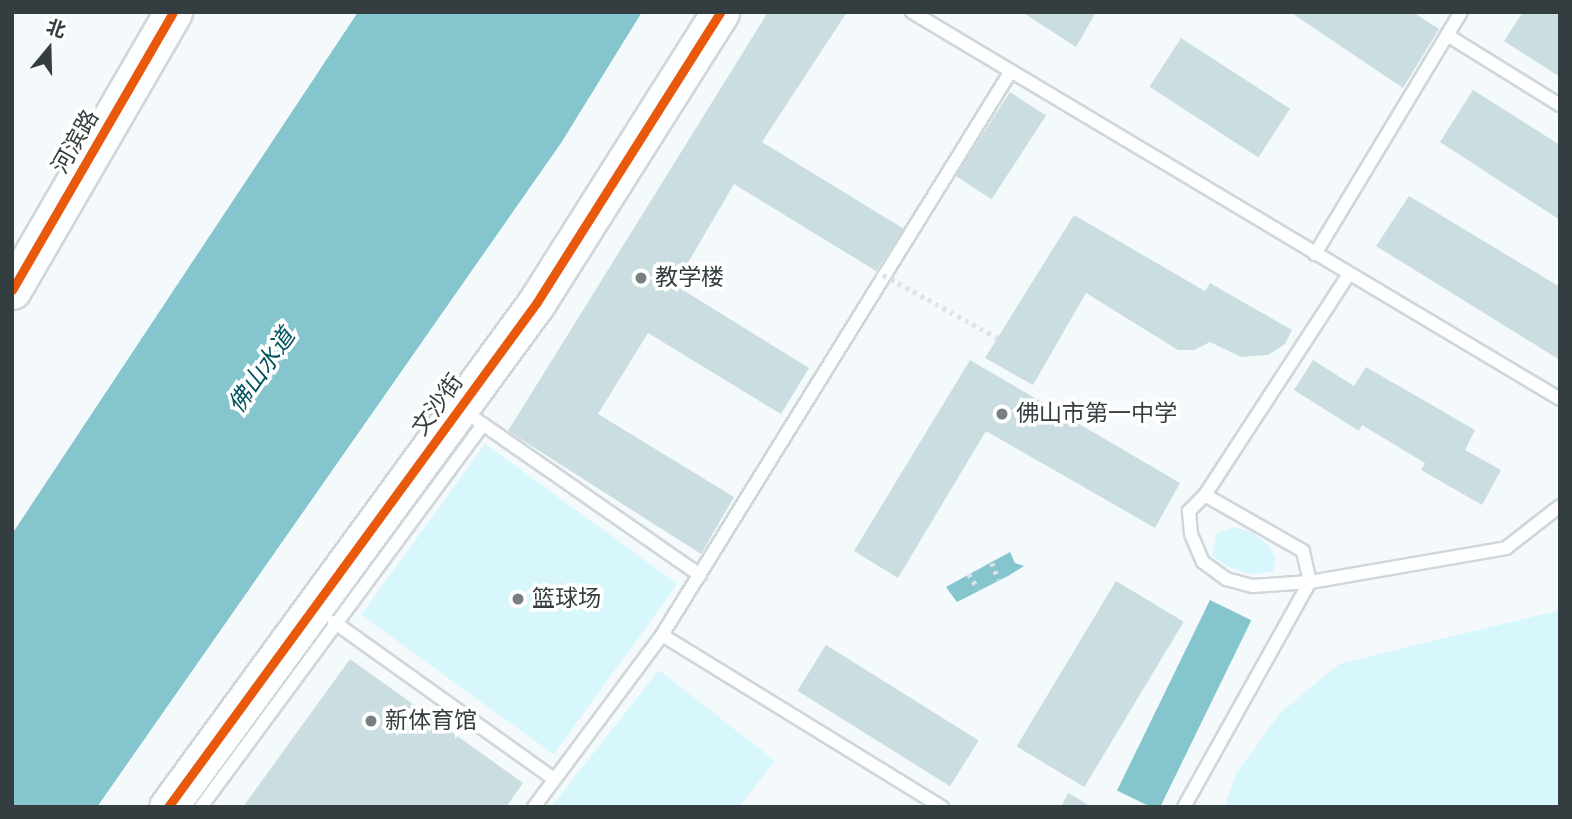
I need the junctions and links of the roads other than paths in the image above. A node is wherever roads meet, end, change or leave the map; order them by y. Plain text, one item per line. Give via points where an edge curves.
1 (173, 12) edge
2 (720, 12) edge
3 (912, 12) edge
4 (1461, 12) edge
5 (1447, 35) junction
6 (1011, 71) junction
7 (1560, 105) edge
8 (1315, 254) junction
9 (1349, 274) junction
10 (12, 290) edge
11 (1560, 399) edge
12 (471, 417) junction
13 (1205, 495) junction
14 (1560, 506) edge
15 (699, 575) junction
16 (1310, 582) junction
17 (334, 622) junction
18 (662, 635) junction
19 (554, 779) junction
20 (167, 807) edge
21 (201, 807) edge
22 (534, 807) edge
23 (942, 807) edge
24 (1184, 807) edge

1 - 10 street, 河滨路
2 - 12 street, 文沙街 via 537,302
3 - 6 lane
4 - 5 lane
5 - 7 lane
5 - 8 lane
6 - 8 lane
6 - 15 lane
8 - 9 lane
9 - 11 lane
9 - 13 lane
12 - 15 lane
12 - 17 lane
12 - 20 street, 文沙街
13 - 16 lane via 1303,551
13 - 16 lane via 1189,511 1191,534 1203,562 1226,579 1253,586
14 - 16 lane via 1506,548
15 - 18 lane
16 - 24 lane
17 - 19 lane
17 - 21 lane
18 - 19 lane
18 - 23 lane
19 - 22 lane

